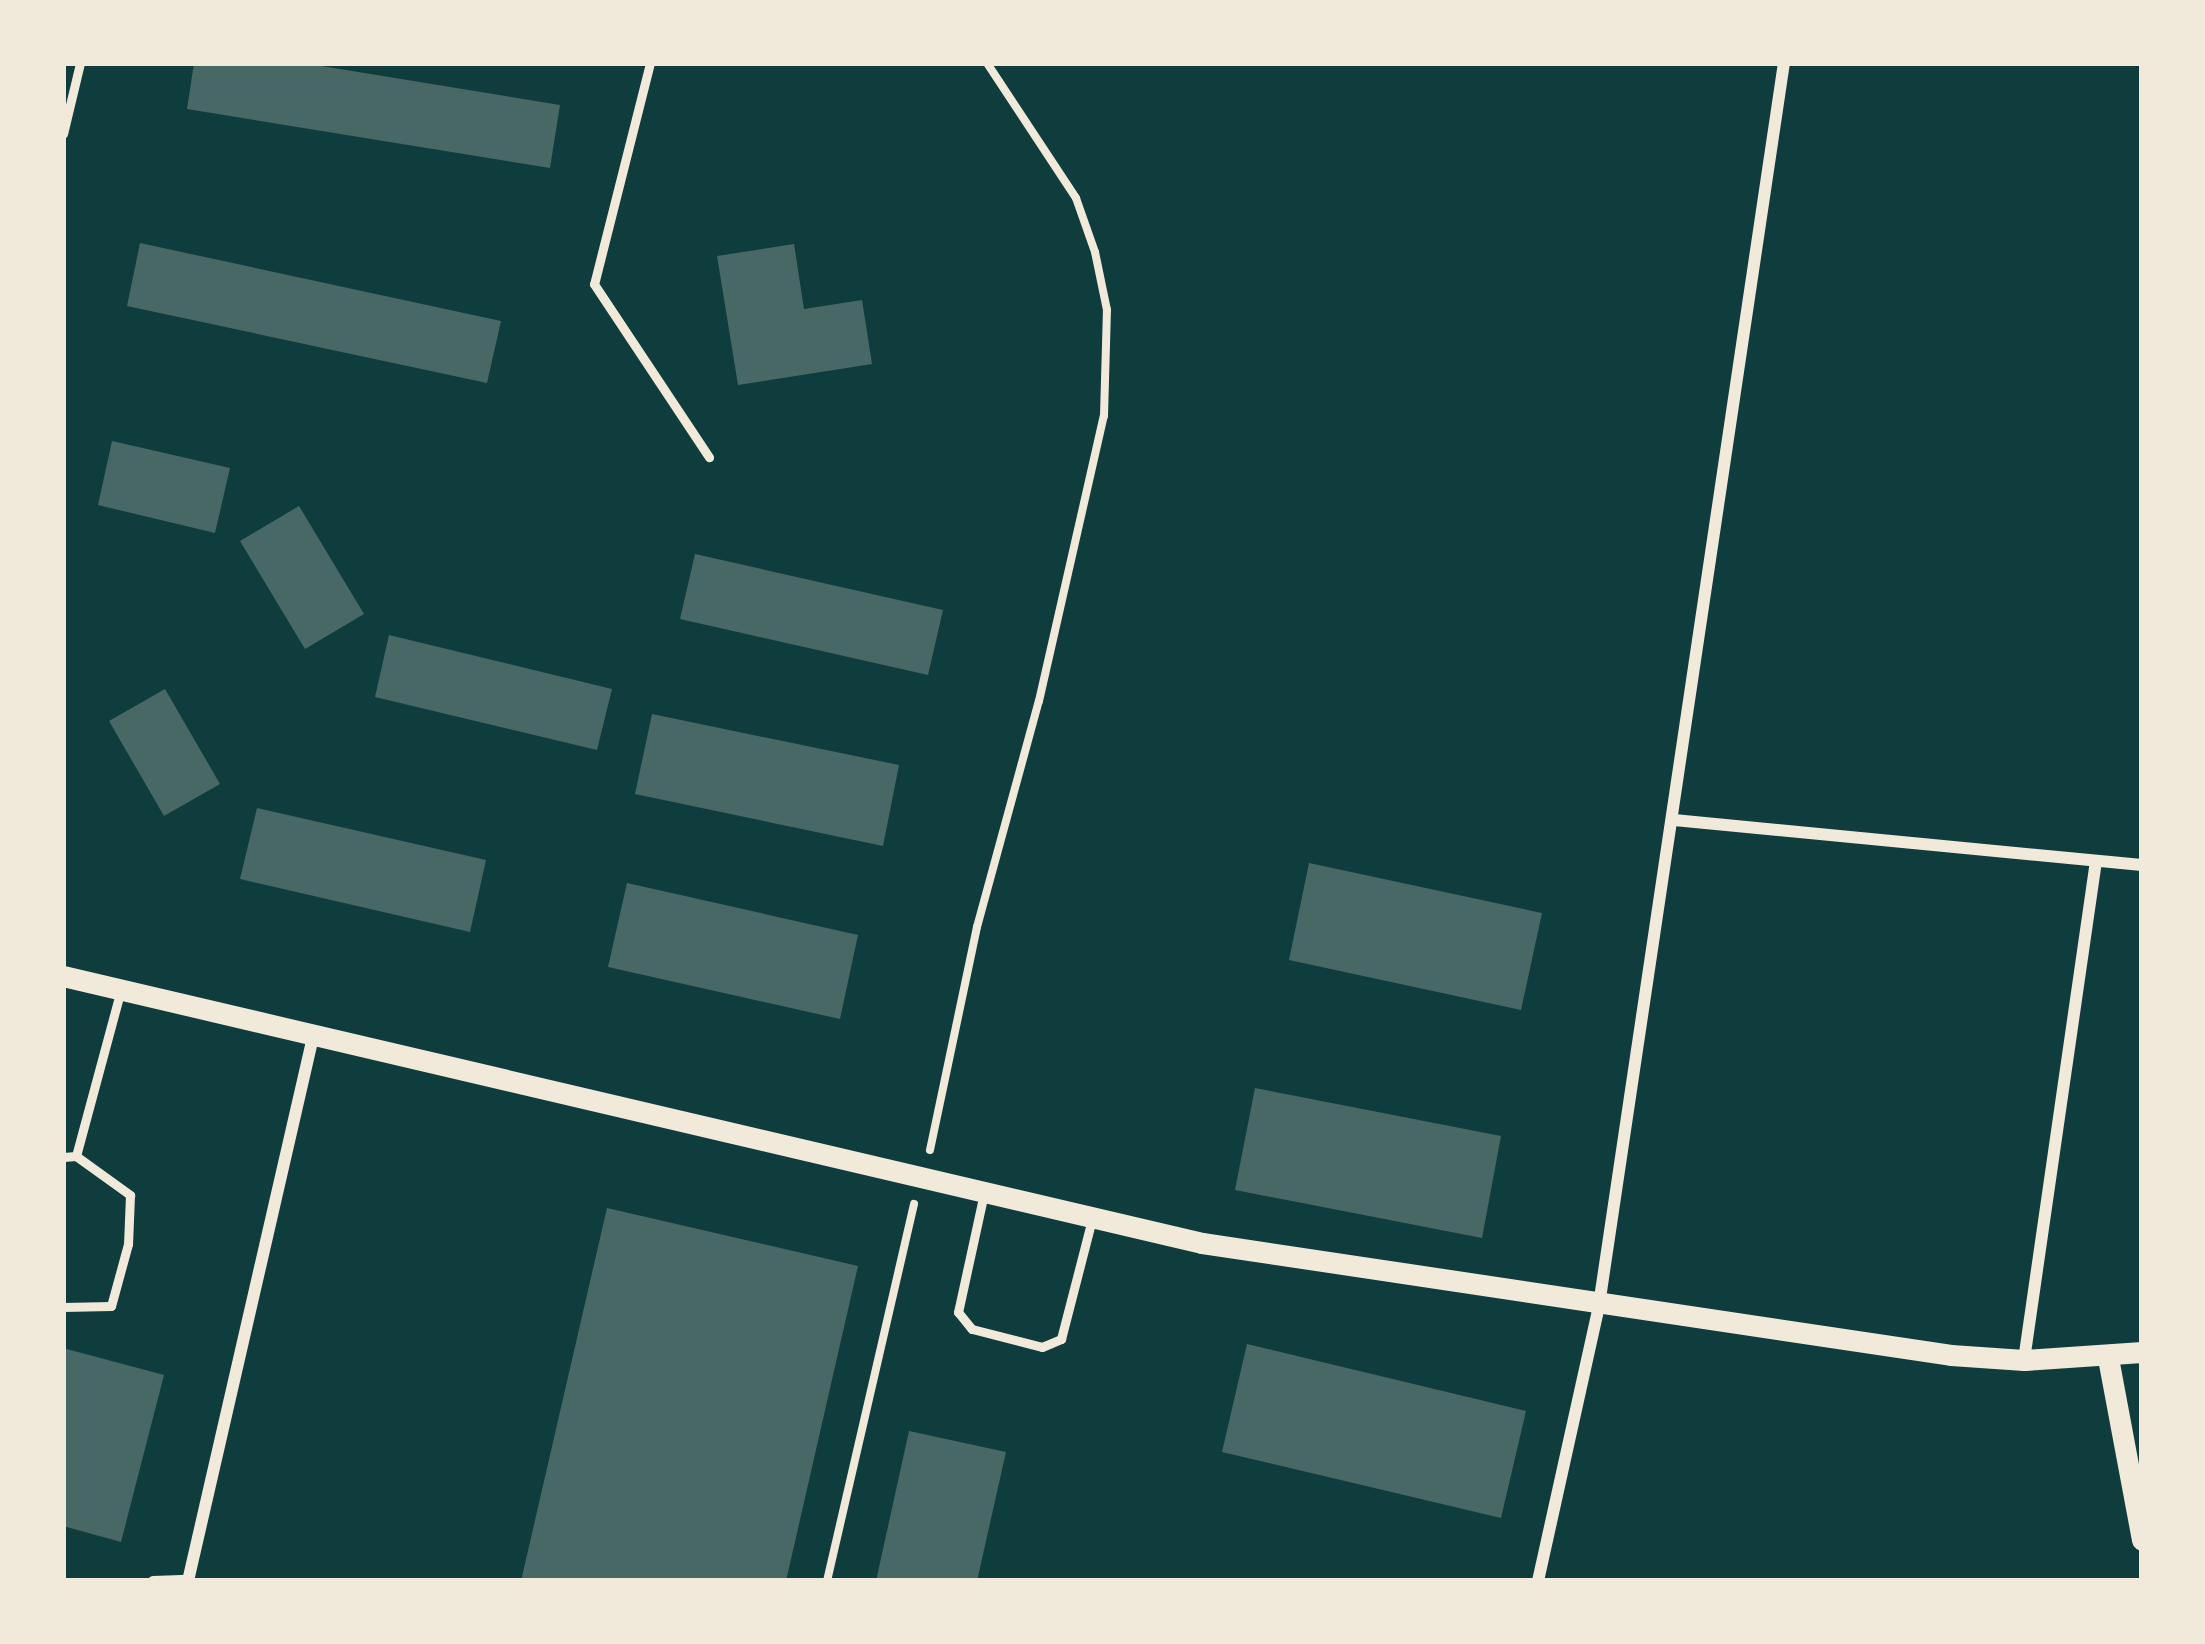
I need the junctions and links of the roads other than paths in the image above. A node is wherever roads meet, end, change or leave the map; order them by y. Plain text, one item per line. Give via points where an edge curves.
1 (80, 63) edge
2 (650, 63) edge
3 (1784, 63) edge
4 (63, 134) edge
5 (709, 457) dead end
6 (1674, 820) junction
7 (2096, 861) junction
8 (2142, 865) edge
9 (63, 976) edge
10 (121, 989) junction
11 (313, 1036) junction
12 (76, 1156) junction
13 (63, 1157) edge
14 (984, 1193) junction
15 (1093, 1218) junction
16 (1599, 1305) junction
17 (63, 1307) edge
18 (2142, 1352) edge
19 (2108, 1358) junction
20 (2024, 1360) junction
21 (2142, 1540) edge
22 (153, 1581) edge
23 (188, 1581) edge
24 (1538, 1581) edge

1 - 4 lane
2 - 5 lane via 594,284
3 - 6 street
6 - 7 street
6 - 16 street
7 - 8 street
7 - 20 street
9 - 10 street
10 - 11 street
10 - 12 lane
11 - 14 street
11 - 23 street
12 - 13 lane
12 - 17 lane via 130,1196 128,1244 111,1306
14 - 15 street
14 - 15 lane via 958,1312 971,1329 1042,1347 1061,1339
15 - 16 street via 1202,1243
16 - 20 street
16 - 24 street
18 - 19 street
19 - 20 street
19 - 21 street
22 - 23 street

